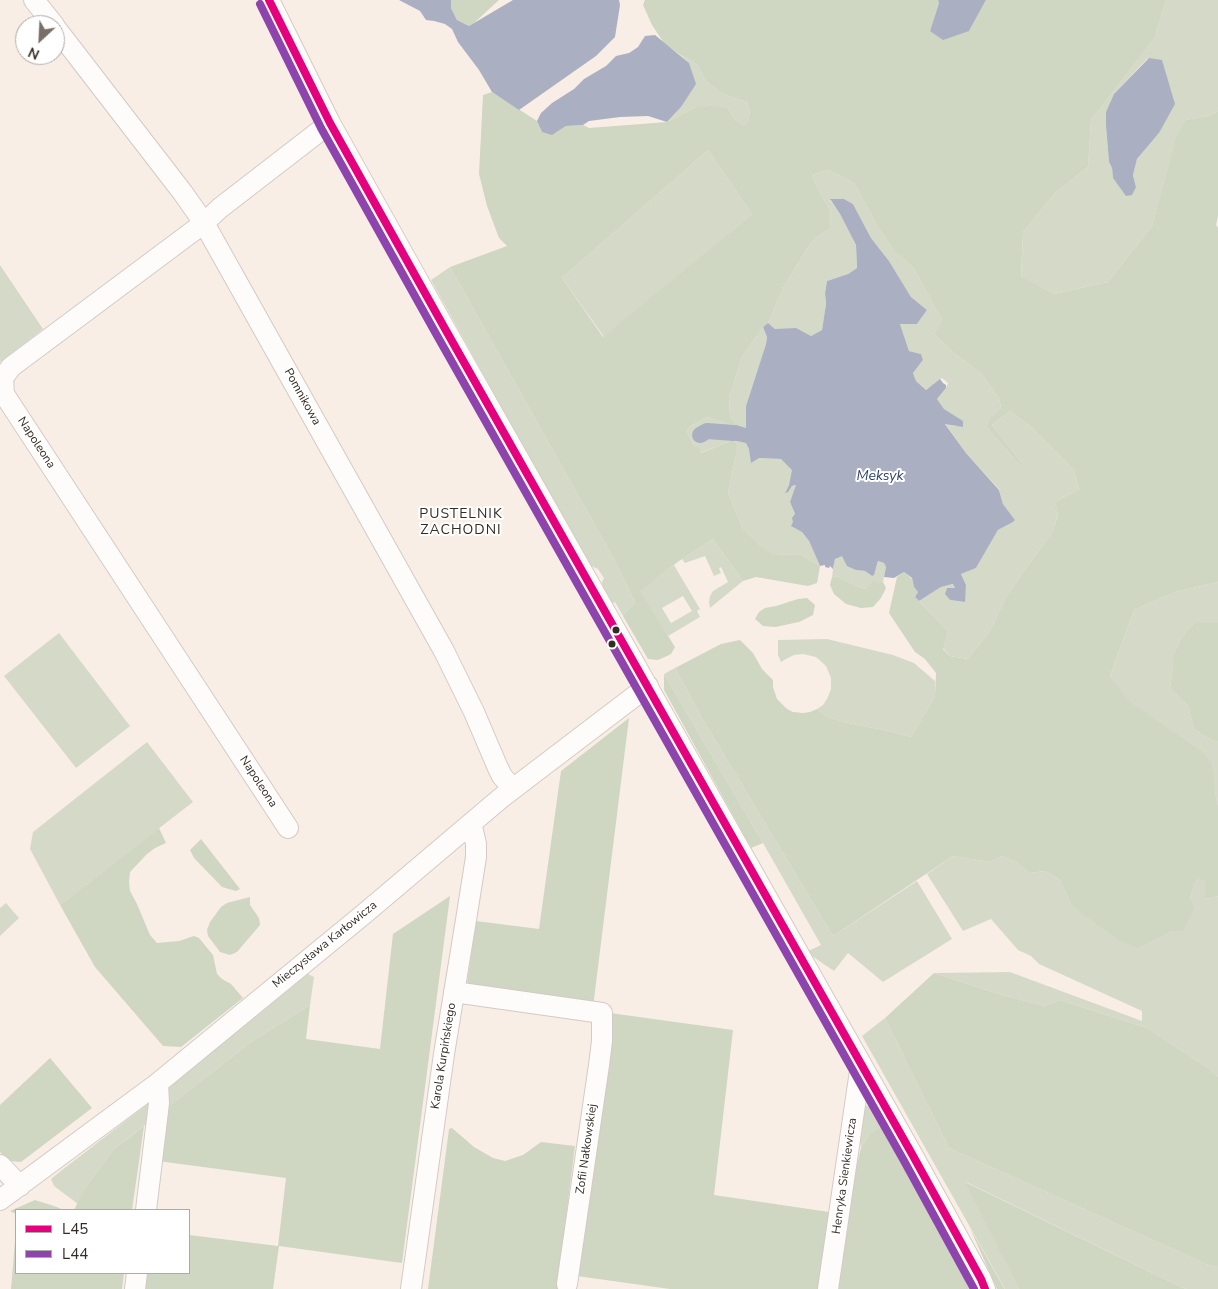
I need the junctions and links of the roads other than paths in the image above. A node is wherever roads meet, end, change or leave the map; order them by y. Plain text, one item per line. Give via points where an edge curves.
1 (34, 0) edge
2 (269, 0) edge
3 (46, 15) edge
4 (65, 40) edge
5 (330, 123) junction
6 (204, 223) junction
7 (648, 686) junction
8 (513, 788) junction
9 (470, 824) junction
10 (288, 828) dead end
11 (454, 992) junction
12 (861, 1064) junction
13 (158, 1083) junction
14 (0, 1164) edge
15 (20, 1186) junction
16 (0, 1200) edge
17 (146, 1209) edge
18 (137, 1274) edge
19 (567, 1284) dead end
20 (135, 1289) edge
21 (410, 1289) edge
22 (828, 1289) edge
23 (985, 1289) edge

1 - 3 street, Pomnikowa
2 - 5 street
4 - 6 street, Pomnikowa
5 - 6 street, Napoleona
5 - 7 street
6 - 8 street, Pomnikowa via 444,651 502,776
6 - 10 street, Napoleona via 11,367 3,378 4,394
7 - 8 street, Mieczysława Karłowicza
7 - 12 street
8 - 9 street, Mieczysława Karłowicza
9 - 11 street, Karola Kurpińskiego via 476,857
9 - 13 street, Mieczysława Karłowicza
11 - 19 street, Zofii Nałkowskiej via 602,1013 599,1065
11 - 21 street, Karola Kurpińskiego
12 - 22 street, Henryka Sienkiewicza
12 - 23 street
13 - 15 street, Mieczysława Karłowicza
13 - 17 street via 159,1102
14 - 15 street
15 - 16 street, Mieczysława Karłowicza
18 - 20 street

